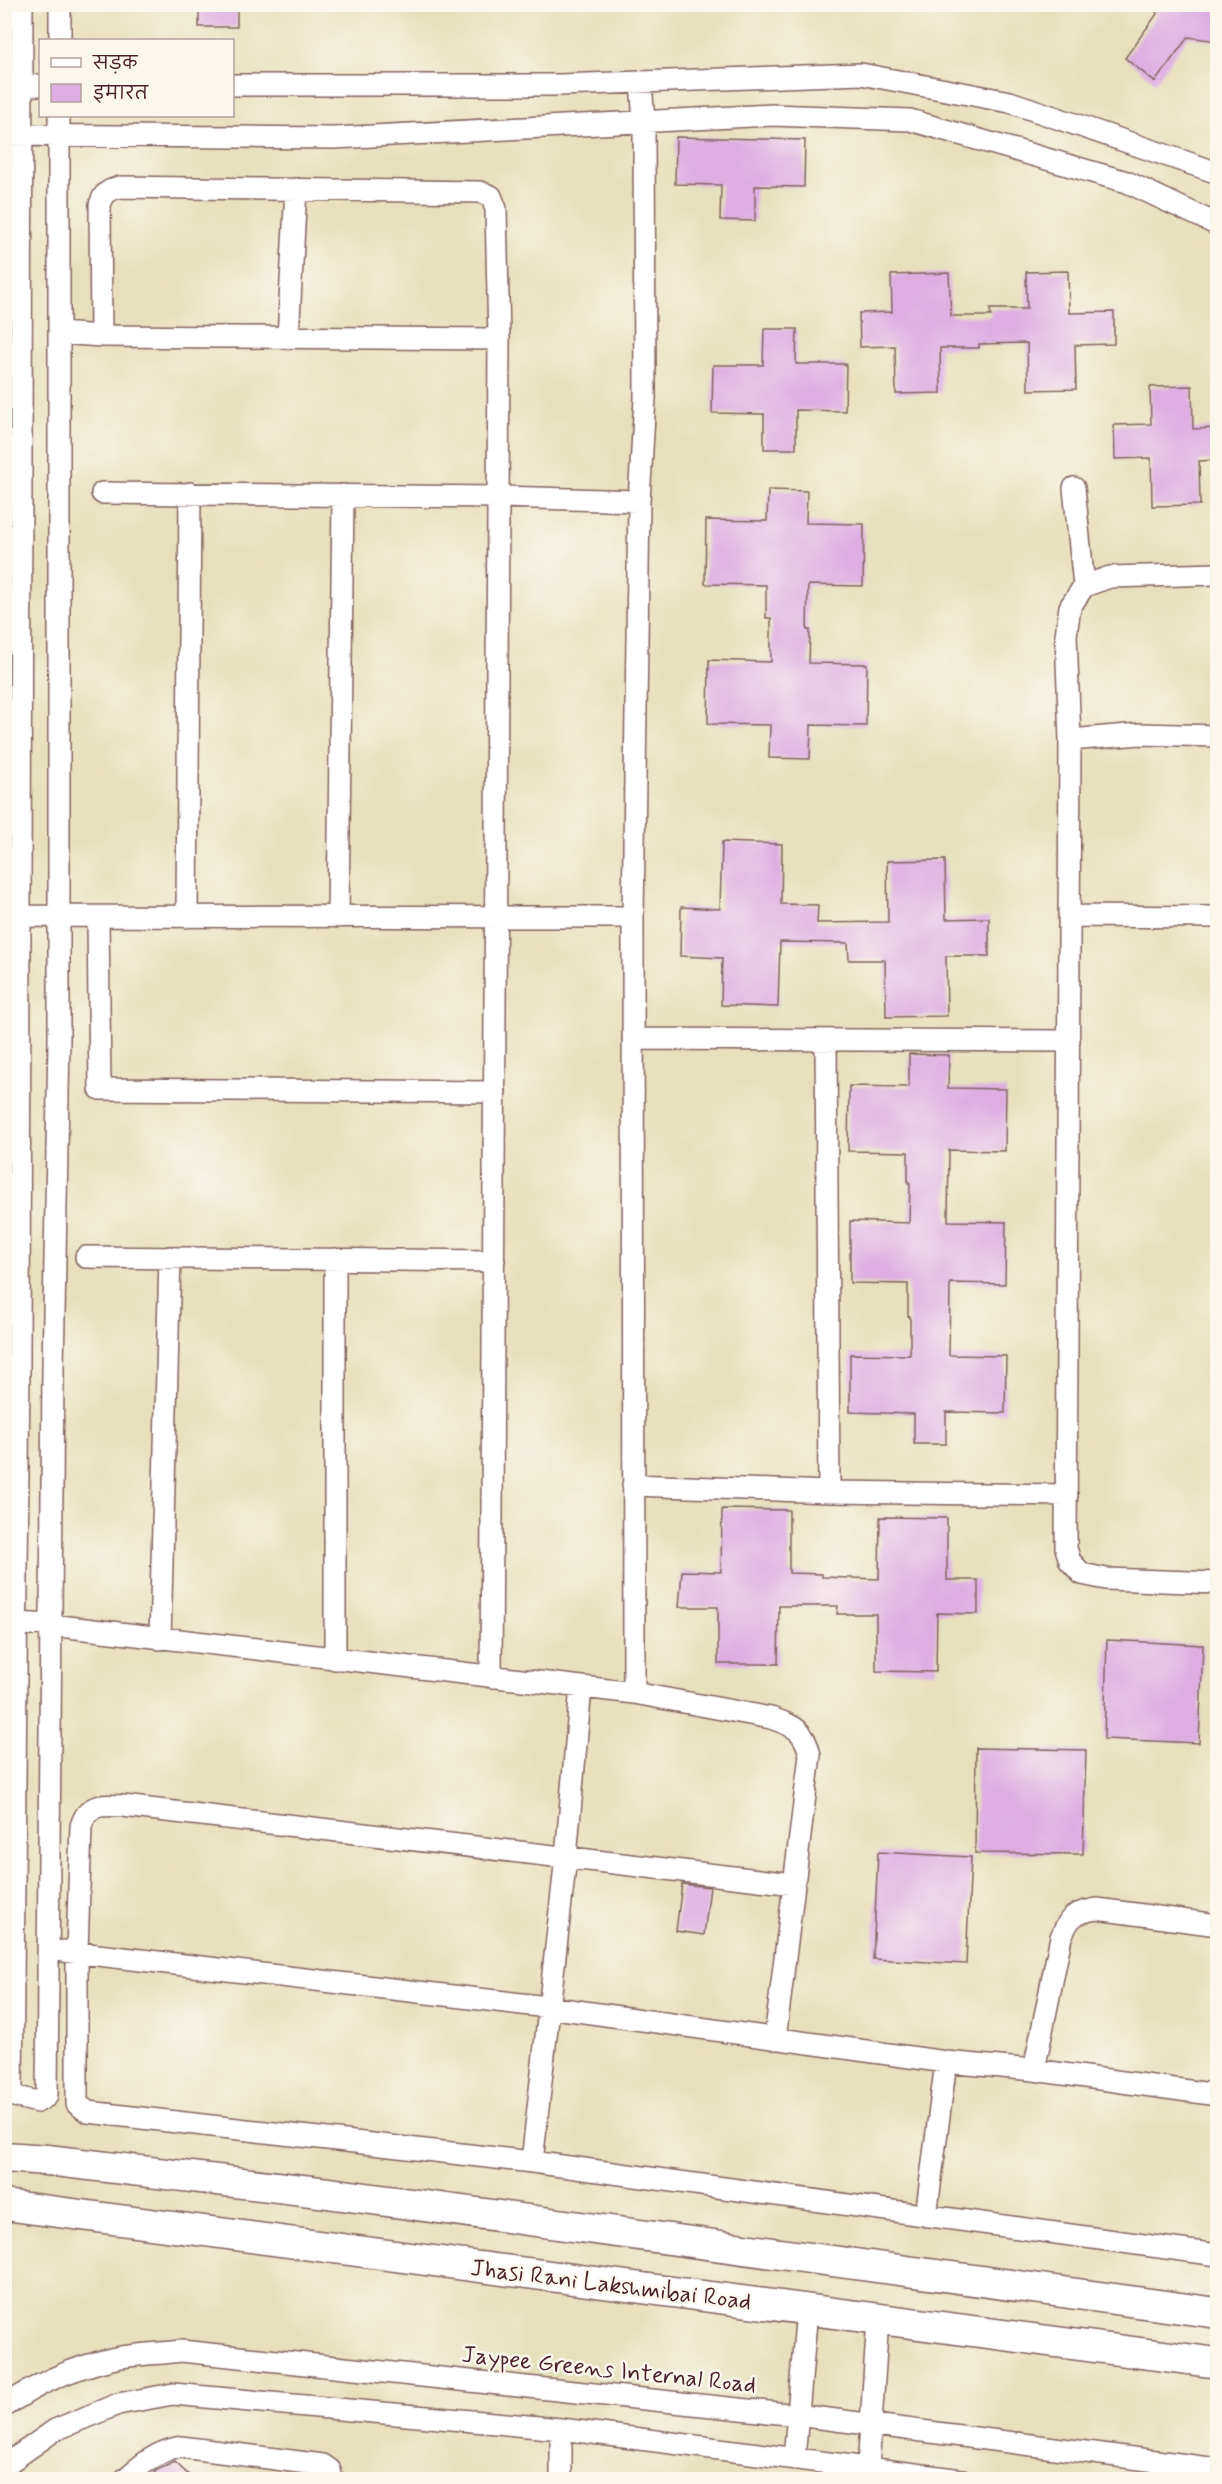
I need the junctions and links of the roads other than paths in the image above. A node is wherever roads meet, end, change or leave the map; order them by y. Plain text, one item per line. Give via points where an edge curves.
1 (22, 4) edge
2 (60, 4) edge
3 (60, 39) edge
4 (641, 82) junction
5 (234, 85) edge
6 (22, 86) edge
7 (644, 122) junction
8 (59, 125) edge
9 (13, 135) edge
10 (1218, 173) edge
11 (296, 189) junction
12 (1218, 225) edge
13 (59, 333) junction
14 (101, 336) junction
15 (288, 338) junction
16 (499, 339) junction
17 (1074, 488) dead end
18 (102, 493) dead end
19 (190, 493) junction
20 (343, 495) junction
21 (498, 497) junction
22 (639, 501) junction
23 (1218, 574) edge
24 (1084, 586) junction
25 (1218, 736) edge
26 (1070, 740) junction
27 (59, 915) junction
28 (20, 916) junction
29 (495, 916) junction
30 (1069, 916) junction
31 (98, 917) junction
32 (187, 917) junction
33 (338, 917) junction
34 (633, 917) junction
35 (1218, 917) edge
36 (633, 1039) junction
37 (826, 1040) junction
38 (1069, 1041) junction
39 (495, 1092) junction
40 (86, 1257) dead end
41 (170, 1257) junction
42 (335, 1259) junction
43 (494, 1261) junction
44 (633, 1485) junction
45 (829, 1492) junction
46 (1067, 1494) junction
47 (1218, 1583) edge
48 (16, 1623) junction
49 (51, 1625) junction
50 (160, 1639) junction
51 (335, 1659) junction
52 (491, 1677) junction
53 (581, 1687) junction
54 (634, 1693) junction
55 (566, 1857) junction
56 (794, 1884) junction
57 (1218, 1925) edge
58 (48, 1950) junction
59 (77, 1952) junction
60 (548, 2007) junction
61 (776, 2039) junction
62 (946, 2062) junction
63 (1034, 2070) junction
64 (1218, 2095) edge
65 (4, 2157) edge
66 (532, 2162) junction
67 (4, 2205) edge
68 (926, 2216) junction
69 (1218, 2255) edge
70 (807, 2310) junction
71 (1218, 2313) edge
72 (878, 2319) junction
73 (1218, 2363) edge
74 (4, 2407) edge
75 (798, 2415) junction
76 (870, 2424) junction
77 (561, 2429) junction
78 (794, 2459) junction
79 (4, 2466) edge
80 (868, 2468) junction
81 (1218, 2469) edge
82 (124, 2480) edge
83 (332, 2480) edge
84 (561, 2480) edge
85 (962, 2480) edge

1 - 6 street
2 - 3 street
4 - 5 street
4 - 7 street
4 - 10 street via 861,74 1010,102
6 - 9 street
7 - 8 street via 334,138
7 - 12 street via 772,115 910,120 1127,182
7 - 22 street via 645,398
8 - 9 street
8 - 13 street
9 - 28 street
11 - 14 street via 110,190 100,205
11 - 15 street
11 - 16 street via 480,192 491,196 496,209
13 - 14 street
13 - 27 street
14 - 15 street
15 - 16 street
16 - 21 street
17 - 24 street
18 - 19 street
19 - 20 street
19 - 32 street
20 - 21 street
20 - 33 street
21 - 22 street
21 - 29 street
22 - 34 street
23 - 24 street via 1110,577
24 - 26 street via 1070,607 1066,635
25 - 26 street via 1140,734
26 - 30 street
27 - 28 street
27 - 31 street
27 - 49 street
28 - 48 street
29 - 33 street
29 - 34 street
29 - 39 street
30 - 35 street
30 - 38 street
31 - 32 street
31 - 39 street via 100,1089
32 - 33 street
34 - 36 street
36 - 37 street
36 - 44 street
37 - 38 street
37 - 45 street
38 - 46 street
39 - 43 street
40 - 41 street
41 - 42 street
41 - 50 street
42 - 43 street
42 - 51 street
43 - 52 street
44 - 45 street
44 - 54 street
45 - 46 street
46 - 47 street via 1066,1548 1082,1574 1106,1579
48 - 49 street
48 - 58 street via 12,2089 14,2096 37,2102 47,2096
49 - 50 street
49 - 58 street
50 - 51 street
51 - 52 street
52 - 53 street
53 - 54 street
53 - 55 street
54 - 56 street via 771,1718 791,1725 806,1738 810,1755
55 - 56 street
55 - 59 street via 104,1805 84,1815 81,1826
55 - 60 street
56 - 61 street
57 - 63 street via 1097,1909 1078,1912 1067,1921 1061,1937
58 - 59 street
59 - 60 street
59 - 66 street via 76,2098 88,2112
60 - 61 street
60 - 66 street
61 - 62 street
62 - 63 street
62 - 68 street
63 - 64 street
65 - 71 main road via 328,2193
66 - 68 street
67 - 70 main road, Jhasi Rani Lakshmibai Road
68 - 69 street
70 - 72 main road, Jhasi Rani Lakshmibai Road
70 - 75 street
72 - 73 main road, Jhasi Rani Lakshmibai Road
72 - 76 street
74 - 75 street, Jaypee Greens Internal Road via 53,2378 111,2359 181,2351
75 - 76 street, Jaypee Greens Internal Road
75 - 78 street
76 - 80 street
76 - 81 street, Jaypee Greens Internal Road
77 - 78 street
77 - 79 street via 173,2394 118,2404 55,2430
77 - 84 street
78 - 80 street
80 - 85 street
82 - 83 street via 164,2450 181,2447 323,2465 330,2470

